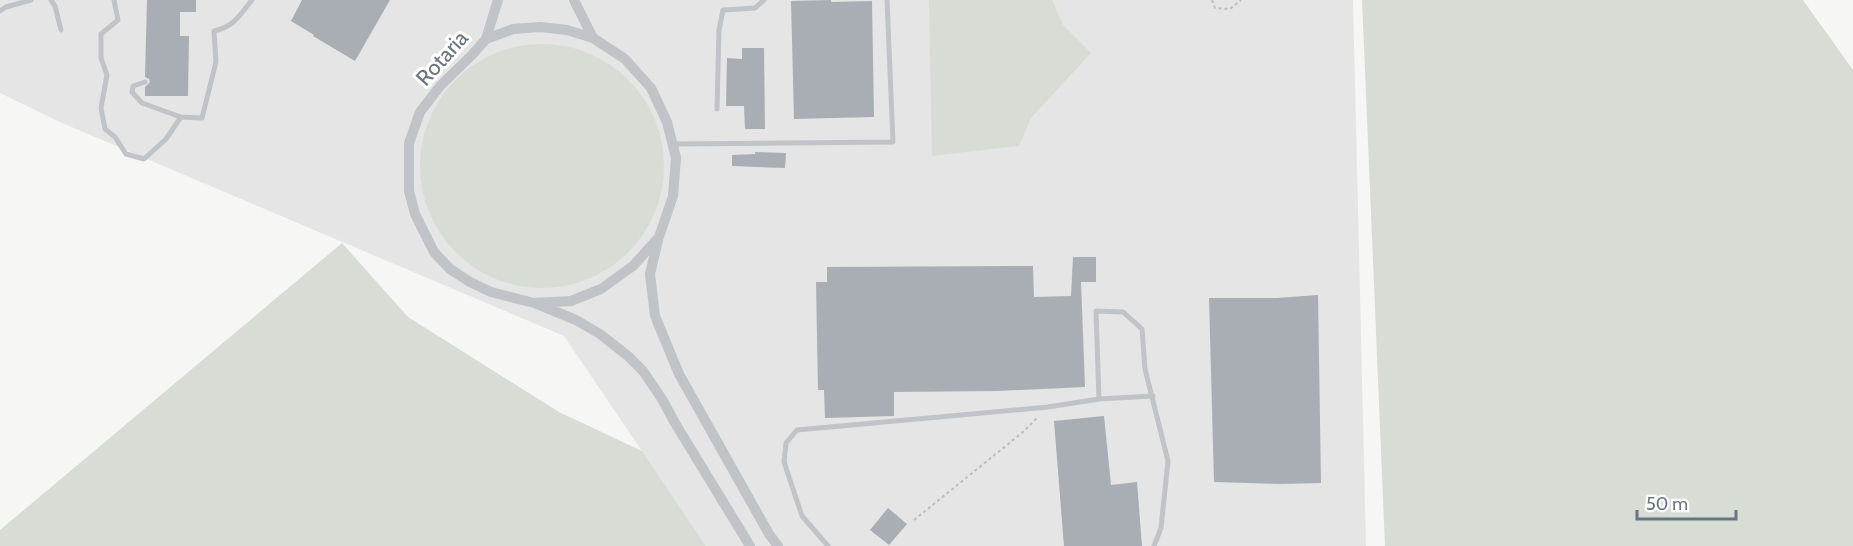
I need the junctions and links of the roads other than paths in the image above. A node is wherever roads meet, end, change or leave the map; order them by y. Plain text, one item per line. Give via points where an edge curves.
1 (32, 0) edge
2 (51, 0) edge
3 (114, 0) edge
4 (252, 0) edge
5 (498, 0) edge
6 (574, 0) edge
7 (764, 0) edge
8 (887, 0) edge
9 (0, 11) edge
10 (61, 30) dead end
11 (593, 38) junction
12 (486, 39) junction
13 (145, 82) dead end
14 (717, 109) dead end
15 (181, 117) junction
16 (672, 144) junction
17 (659, 237) junction
18 (534, 303) junction
19 (1153, 396) junction
20 (1099, 399) junction
21 (750, 546) edge
22 (778, 546) edge
23 (828, 546) edge
24 (1154, 546) edge

1 - 9 lane
2 - 10 lane
3 - 15 lane via 118,20 101,34 101,58 107,75 102,108 105,129 116,137 126,154 144,159
4 - 15 lane via 236,22 214,31 216,62 202,118
5 - 12 street
6 - 11 street
7 - 14 lane via 755,8 723,10
8 - 16 lane via 893,142
11 - 12 street, Rotaria via 540,27 513,29
11 - 16 street, Rotaria via 625,59 651,88 667,122
12 - 18 street, Rotaria via 420,112 409,143 409,190 415,214 434,252 450,269 491,292
13 - 15 lane via 133,86 132,92 142,103
16 - 17 street, Rotaria via 676,158 673,196
17 - 18 street, Rotaria via 633,266 601,289 571,302
17 - 22 street via 650,274 655,316 679,374
18 - 21 street via 600,334 643,370
19 - 20 lane
19 - 20 lane via 1145,369 1142,328 1123,312 1096,311
19 - 24 lane via 1168,461 1161,528
20 - 23 lane via 797,430 786,443 784,462 802,516

